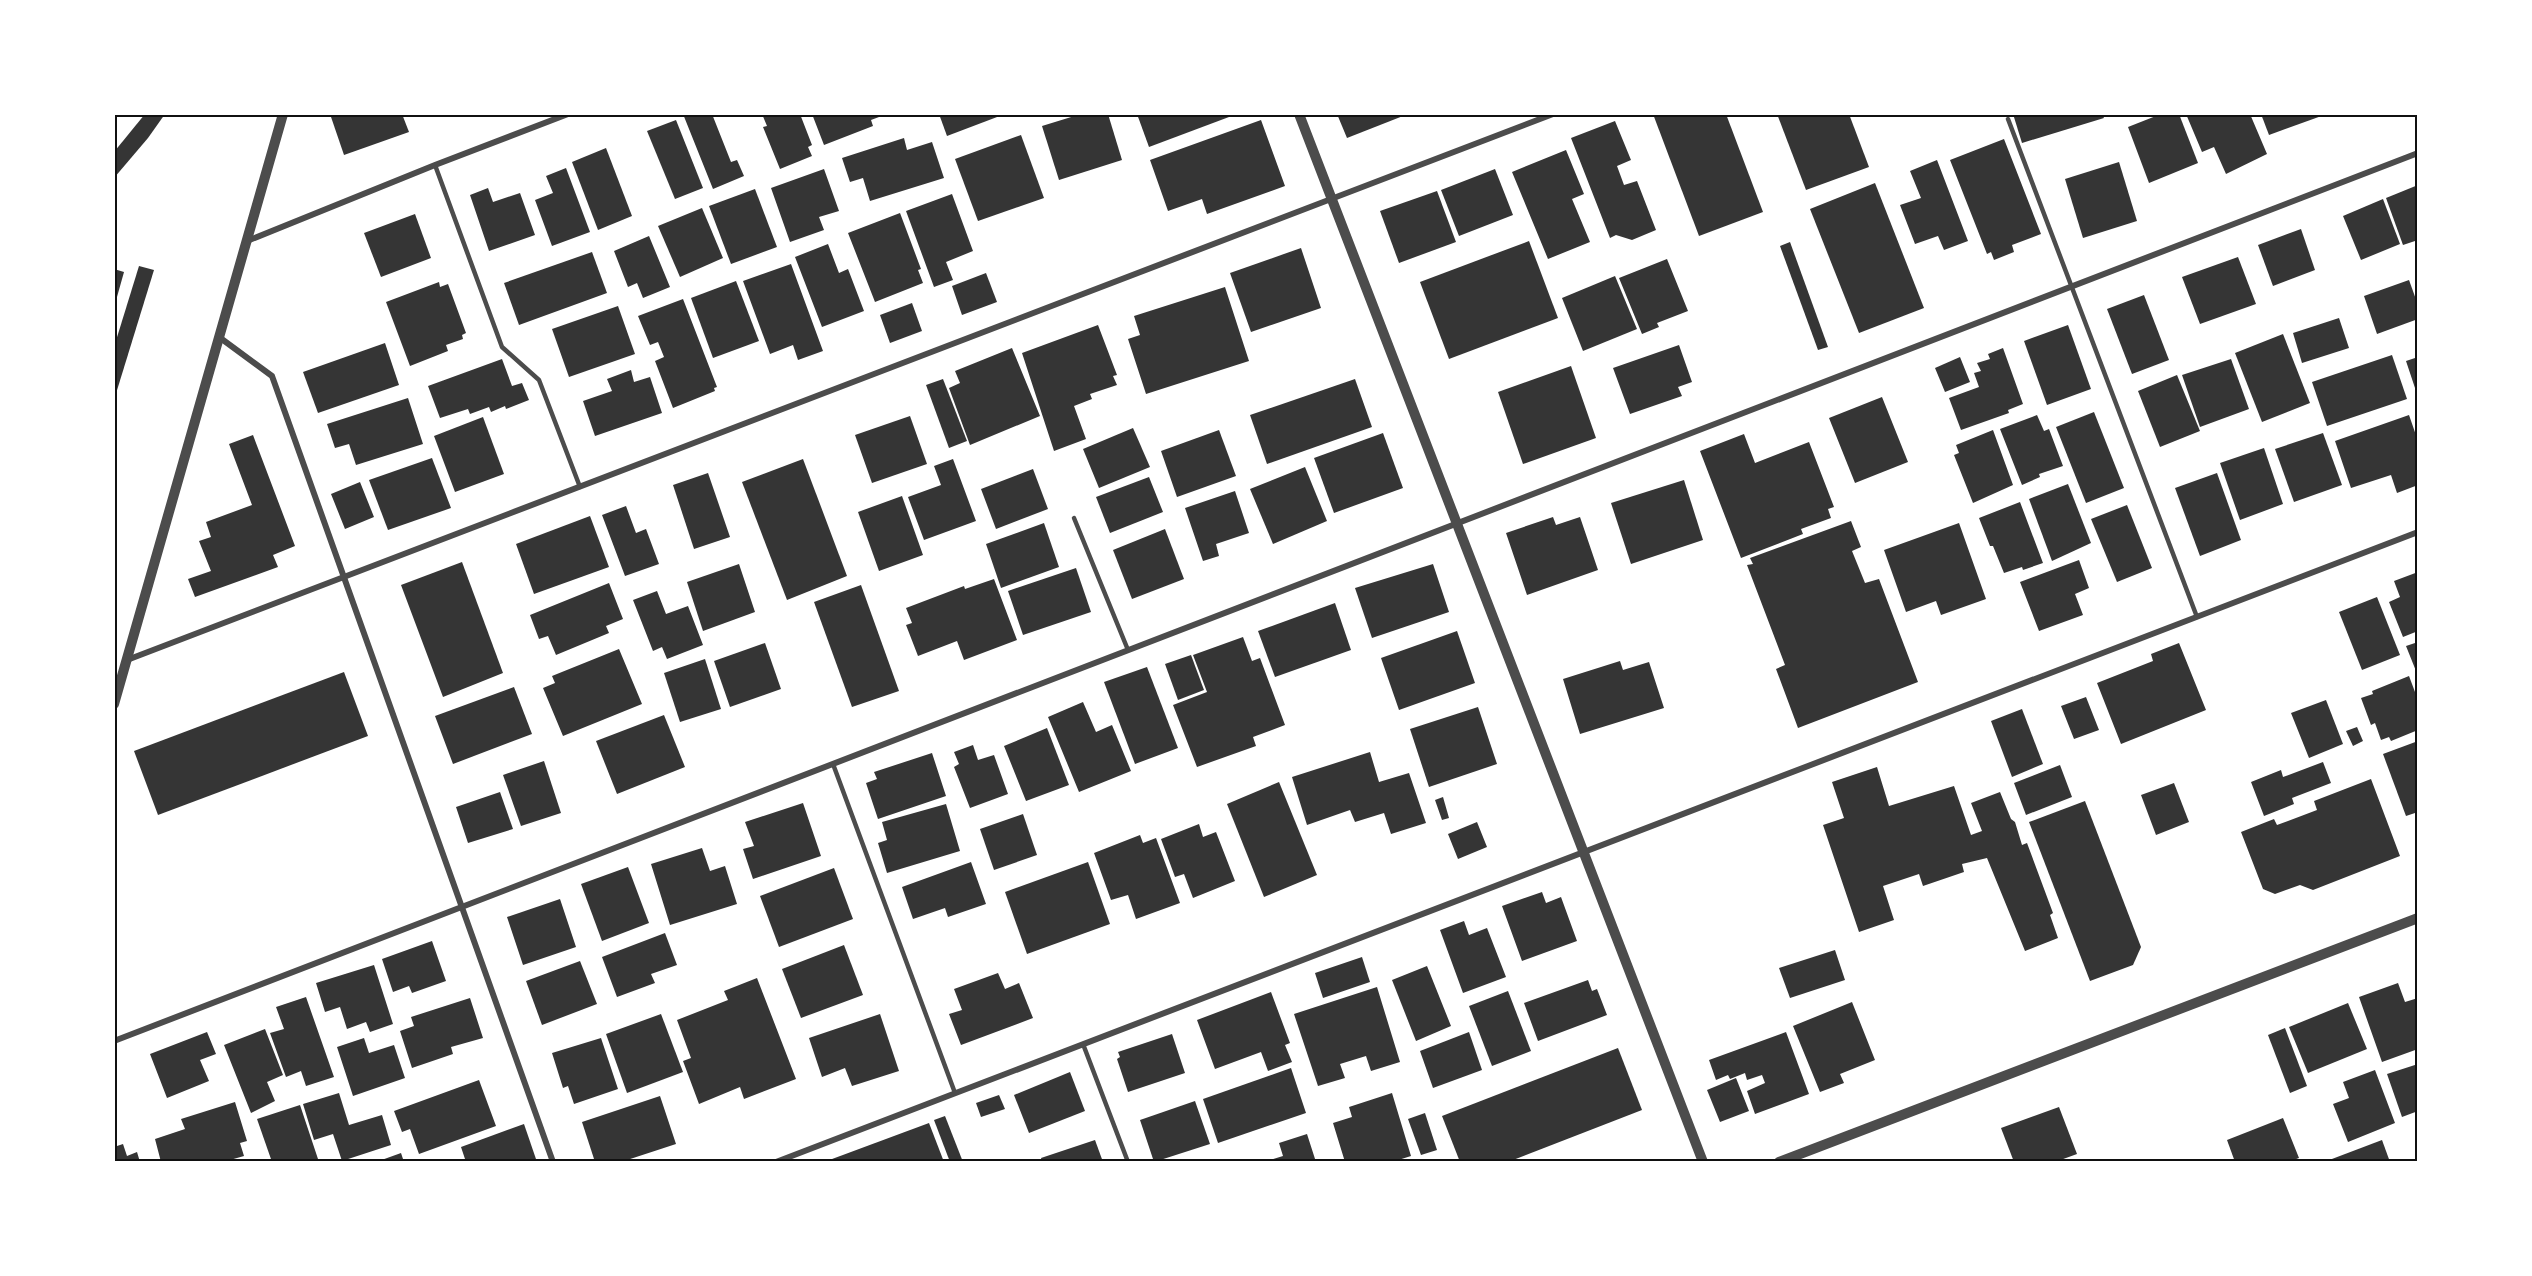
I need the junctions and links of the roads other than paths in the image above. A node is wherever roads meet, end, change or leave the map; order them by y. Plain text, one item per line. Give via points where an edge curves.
1 (283, 114) edge
2 (568, 114) edge
3 (1299, 114) edge
4 (1553, 114) edge
5 (2008, 119) dead end
6 (2418, 153) edge
7 (435, 165) junction
8 (1332, 199) junction
9 (246, 242) junction
10 (2072, 287) junction
11 (219, 336) junction
12 (580, 487) junction
13 (1074, 518) dead end
14 (1457, 523) junction
15 (2418, 532) edge
16 (344, 577) junction
17 (2197, 617) junction
18 (1128, 650) junction
19 (126, 661) junction
20 (114, 704) edge
21 (832, 764) junction
22 (1583, 852) junction
23 (462, 907) junction
24 (2418, 918) edge
25 (114, 1041) edge
26 (1083, 1044) junction
27 (955, 1093) junction
28 (553, 1162) edge
29 (776, 1162) edge
30 (1128, 1162) edge
31 (1703, 1162) edge
32 (1779, 1162) edge

1 - 9 street
2 - 7 street
3 - 8 street
4 - 8 street
5 - 10 lane
6 - 10 street
7 - 9 street
7 - 12 lane via 502,347 539,380
8 - 12 street
8 - 14 street
9 - 11 street
10 - 14 street
10 - 17 lane
11 - 16 street via 272,376
11 - 19 street
12 - 16 street
13 - 18 lane
14 - 18 street
14 - 22 street
15 - 17 street
16 - 19 street
16 - 23 street
17 - 22 street
18 - 21 street
19 - 20 street
21 - 23 street
21 - 27 lane
22 - 26 street
22 - 31 street
23 - 25 street
23 - 28 street
24 - 32 street
26 - 27 street
26 - 30 lane
27 - 29 street

